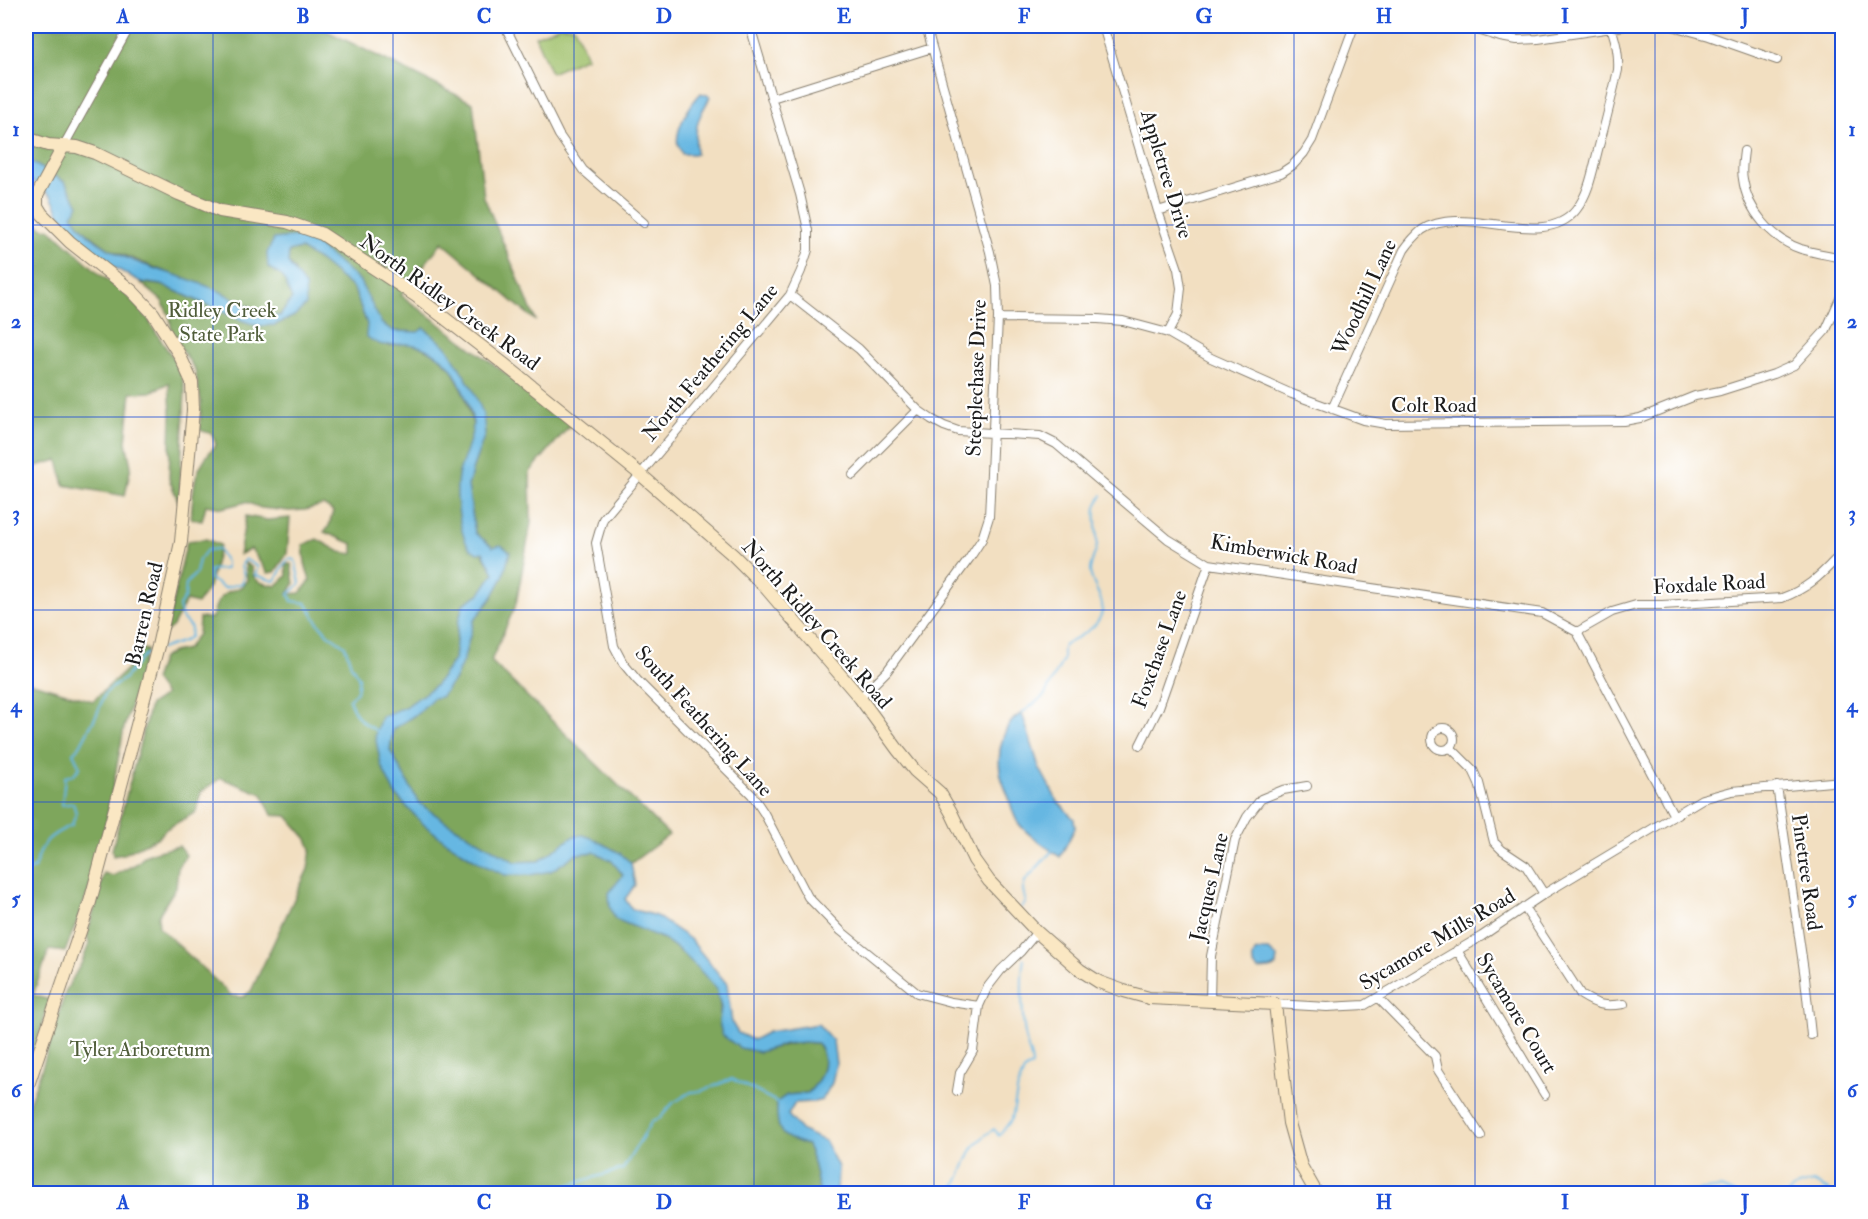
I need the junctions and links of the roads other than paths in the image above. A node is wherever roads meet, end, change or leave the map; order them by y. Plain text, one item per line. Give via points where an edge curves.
1 (130, 26) edge
2 (505, 26) edge
3 (750, 26) edge
4 (926, 26) edge
5 (1103, 26) edge
6 (1354, 26) edge
7 (1465, 26) edge
8 (1625, 26) edge
9 (1672, 26) edge
10 (1611, 27) junction
11 (932, 48) junction
12 (1777, 60) dead end
13 (772, 98) junction
14 (26, 138) edge
15 (63, 147) junction
16 (1744, 151) dead end
17 (1158, 211) junction
18 (644, 223) dead end
19 (1842, 258) edge
20 (1842, 294) edge
21 (790, 295) junction
22 (998, 318) junction
23 (1168, 333) junction
24 (1332, 409) junction
25 (918, 410) junction
26 (992, 433) junction
27 (640, 474) junction
28 (853, 475) dead end
29 (1834, 560) dead end
30 (1209, 564) junction
31 (1577, 632) junction
32 (860, 698) junction
33 (1140, 745) dead end
34 (1450, 747) dead end
35 (1841, 782) edge
36 (1307, 786) dead end
37 (1777, 786) junction
38 (1842, 809) edge
39 (1674, 816) junction
40 (1544, 894) junction
41 (1524, 907) junction
42 (1037, 932) junction
43 (1457, 950) junction
44 (1378, 998) junction
45 (1210, 1001) junction
46 (1275, 1004) junction
47 (1624, 1004) dead end
48 (979, 1006) junction
49 (1811, 1035) dead end
50 (26, 1091) edge
51 (957, 1091) dead end
52 (1545, 1095) dead end
53 (1481, 1136) dead end
54 (1317, 1194) edge

1 - 15 street
2 - 18 street via 559,135 583,170
3 - 13 street, North Feathering Lane
4 - 11 street, Steeplechase Drive
5 - 17 street, Appletree Drive
6 - 17 street via 1312,140 1293,165 1269,178
7 - 10 street via 1517,40
8 - 10 street
9 - 12 street
10 - 24 street, Woodhill Lane via 1617,44 1618,70 1587,191 1575,212 1548,226 1459,221 1424,229 1404,250
11 - 13 street
11 - 22 street, Steeplechase Drive via 990,252
13 - 21 street, North Feathering Lane via 808,230 807,250
14 - 15 street, North Ridley Creek Road
15 - 27 street, North Ridley Creek Road via 95,153 220,211 287,222 322,234 416,296
15 - 50 street, Barren Road via 36,203 70,242 132,291 153,313 192,382 194,410 181,542 158,646 90,902
16 - 19 street via 1743,179 1748,196 1770,229 1802,249
17 - 23 street, Appletree Drive via 1178,269 1180,288 1178,314
20 - 24 street, Colt Road via 1826,330 1794,365 1640,418 1565,423 1386,423
21 - 25 street, Kimberwick Road via 859,350
21 - 27 street, North Feathering Lane
22 - 23 street, Colt Road via 1123,321
22 - 26 street, Steeplechase Drive
23 - 24 street, Colt Road via 1211,358
25 - 26 street, Kimberwick Road via 958,431
25 - 28 street
26 - 30 street, Kimberwick Road via 1040,436 1056,444 1168,539
26 - 32 street, Steeplechase Drive via 989,517 982,539 886,671
27 - 32 street, North Ridley Creek Road via 765,587
27 - 48 street, South Feathering Lane via 603,519 596,543 614,646 623,663 752,795 808,897 842,931 917,993
29 - 31 street, Foxdale Road via 1800,592 1782,598 1636,605 1612,612
30 - 31 street, Kimberwick Road via 1542,613
30 - 33 street, Foxchase Lane via 1159,707
31 - 39 street
32 - 42 street, North Ridley Creek Road via 903,757 940,793 989,881
34 - 40 street, Sycamore Mills Road via 1473,770 1494,842 1526,866
35 - 37 street, Sycamore Mills Road
35 - 38 street
36 - 45 street, Jacques Lane via 1283,790 1262,800 1235,840 1211,956
37 - 39 street, Sycamore Mills Road via 1702,799
37 - 49 street, Pinetree Road
39 - 40 street, Sycamore Mills Road
40 - 41 street, Sycamore Mills Road
41 - 43 street, Sycamore Mills Road
41 - 47 street via 1581,995 1595,1004
42 - 45 street, North Ridley Creek Road via 1099,982 1149,998
42 - 48 street via 1001,970
43 - 44 street, Sycamore Mills Road
43 - 52 street, Sycamore Court
44 - 46 street, Sycamore Mills Road via 1352,1007
44 - 53 street via 1435,1056 1438,1070
45 - 46 street, North Ridley Creek Road
46 - 54 street via 1289,1123 1301,1166
48 - 51 street via 973,1052 960,1073

